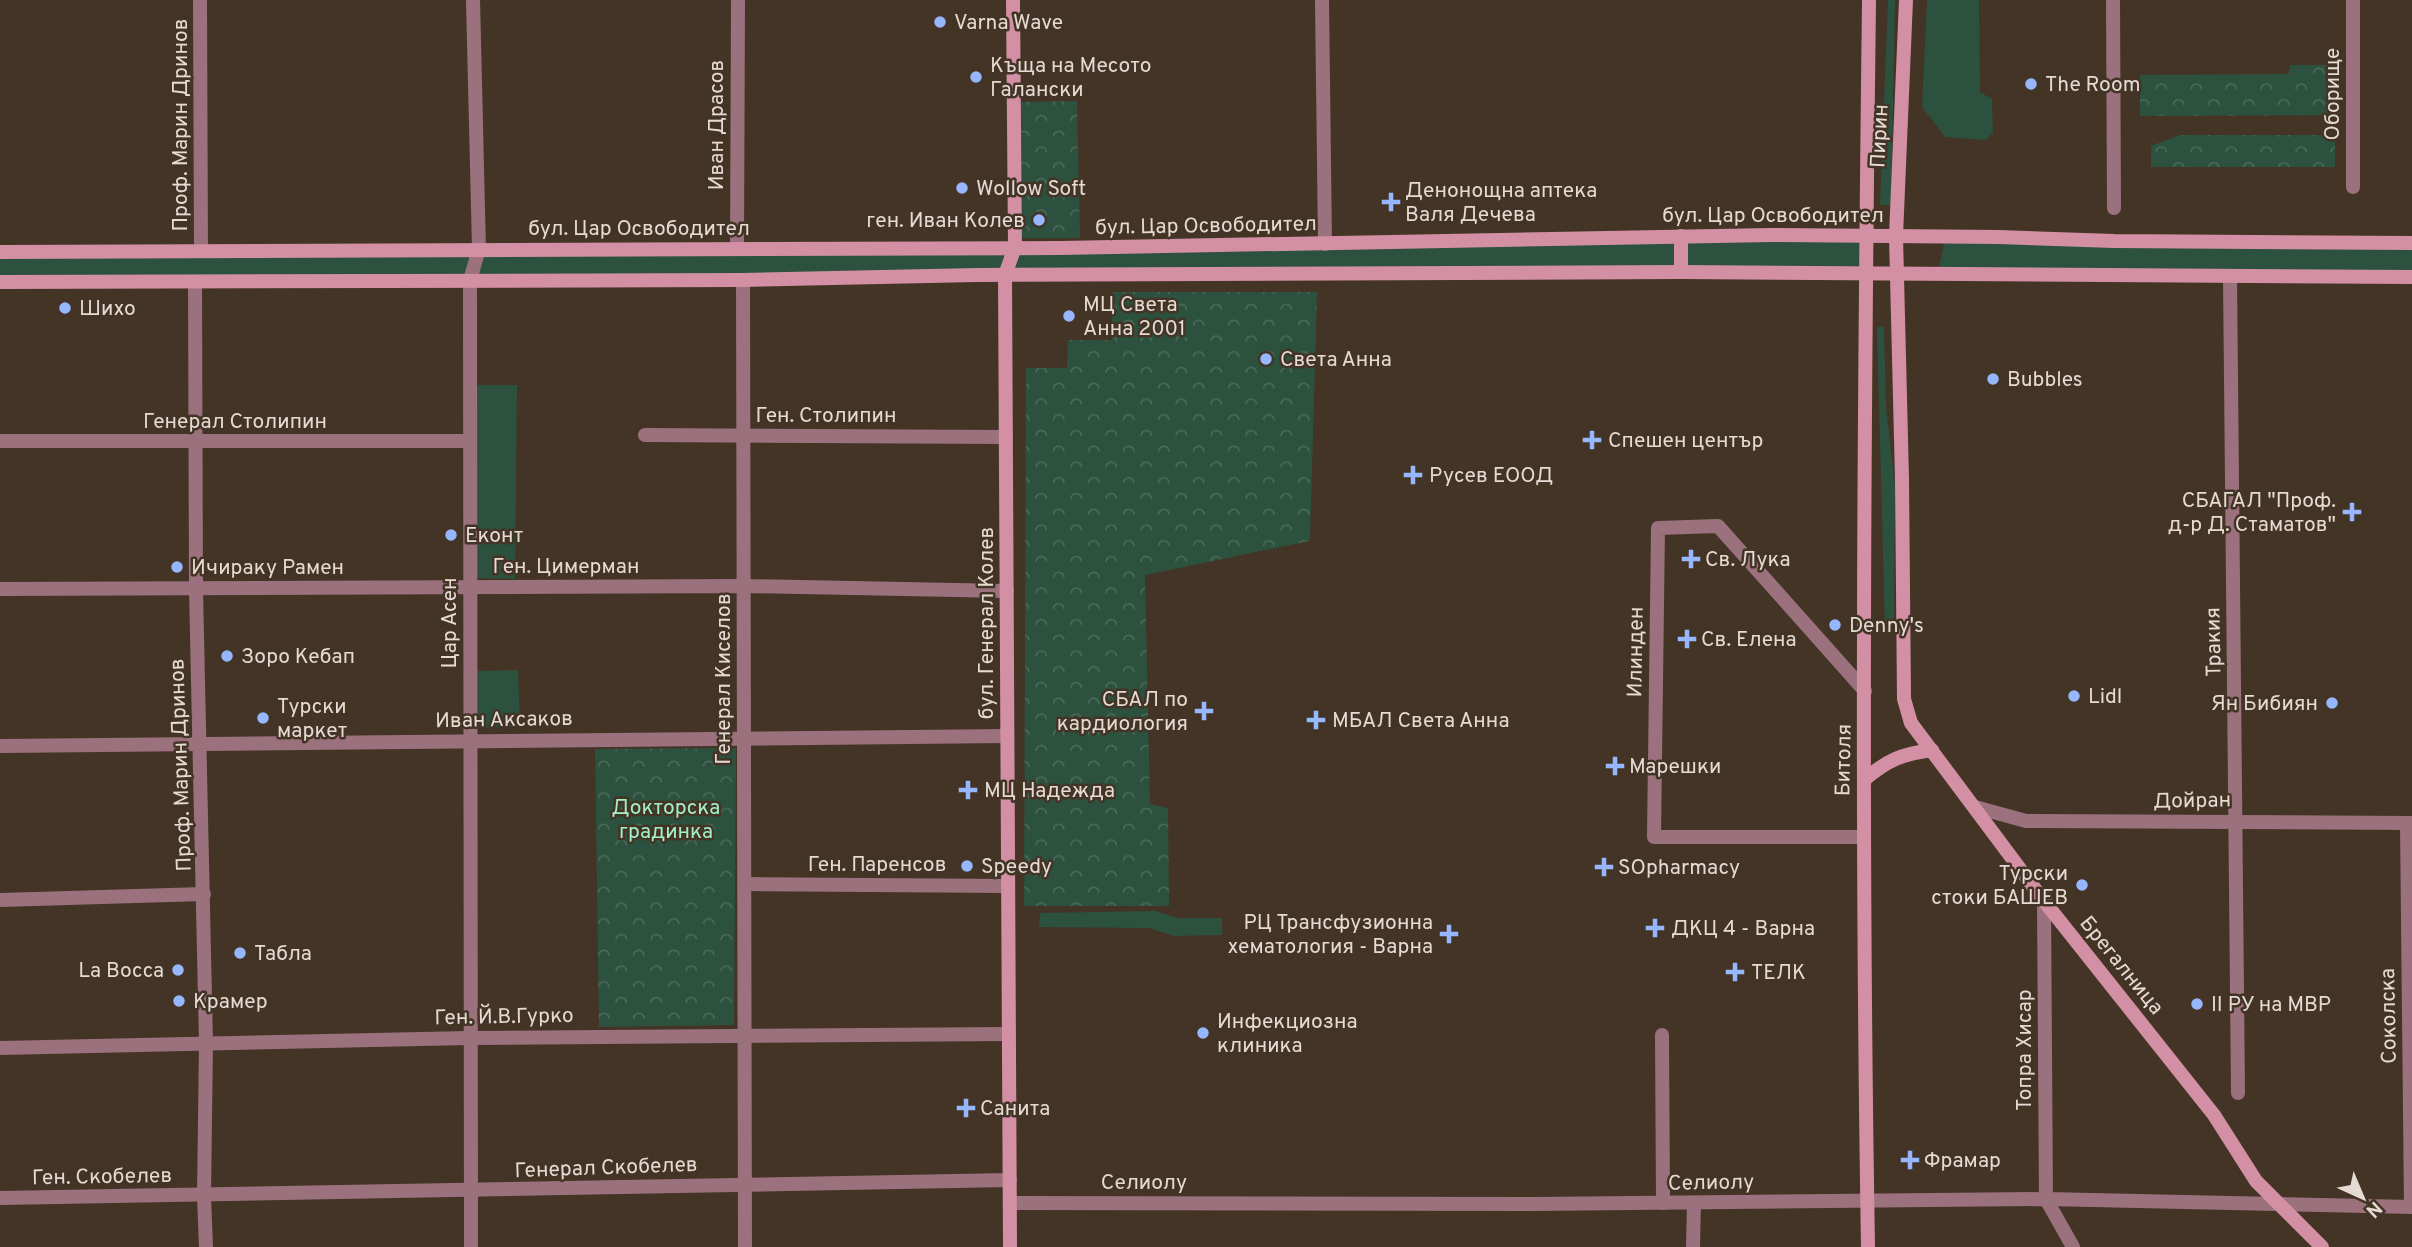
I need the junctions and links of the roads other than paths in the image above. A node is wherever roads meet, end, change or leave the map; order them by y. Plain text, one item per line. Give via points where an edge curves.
1 (200, 0) edge
2 (473, 0) edge
3 (738, 0) edge
4 (1013, 0) edge
5 (1322, 0) edge
6 (1870, 0) edge
7 (1906, 0) edge
8 (2113, 0) edge
9 (2353, 0) edge
10 (2353, 187) dead end
11 (2114, 208) dead end
12 (1681, 236) junction
13 (1896, 236) junction
14 (1866, 237) junction
15 (2412, 243) edge
16 (1325, 244) junction
17 (1015, 247) junction
18 (479, 249) junction
19 (737, 249) junction
20 (201, 251) junction
21 (0, 252) edge
22 (1681, 272) junction
23 (1865, 273) junction
24 (1897, 273) junction
25 (1005, 275) junction
26 (2230, 276) junction
27 (2412, 277) edge
28 (470, 280) junction
29 (743, 280) junction
30 (0, 282) edge
31 (195, 282) junction
32 (645, 435) dead end
33 (743, 436) junction
34 (1006, 438) junction
35 (0, 441) edge
36 (470, 441) junction
37 (195, 443) junction
38 (743, 586) junction
39 (470, 588) junction
40 (0, 589) edge
41 (196, 590) junction
42 (1007, 591) junction
43 (1865, 691) junction
44 (1007, 736) junction
45 (744, 738) junction
46 (470, 740) junction
47 (199, 744) junction
48 (0, 746) edge
49 (1932, 750) junction
50 (1864, 780) junction
51 (1975, 807) junction
52 (2237, 821) junction
53 (2410, 823) edge
54 (1863, 837) junction
55 (745, 884) junction
56 (1008, 886) junction
57 (204, 894) junction
58 (0, 900) edge
59 (2044, 901) junction
60 (745, 1034) junction
61 (1009, 1034) junction
62 (1662, 1035) dead end
63 (469, 1038) junction
64 (206, 1042) junction
65 (0, 1048) edge
66 (2238, 1093) dead end
67 (1010, 1180) junction
68 (745, 1184) junction
69 (471, 1192) junction
70 (204, 1196) junction
71 (0, 1198) edge
72 (2046, 1199) junction
73 (1867, 1201) junction
74 (1010, 1203) junction
75 (1663, 1203) junction
76 (1694, 1203) junction
77 (2280, 1204) junction
78 (2412, 1207) edge
79 (206, 1247) edge
80 (471, 1247) edge
81 (745, 1247) edge
82 (1010, 1247) edge
83 (1693, 1247) edge
84 (1868, 1247) edge
85 (2073, 1247) edge
86 (2322, 1247) edge

1 - 20 street, Проф. Марин Дринов
2 - 18 street, Цар Асен
3 - 19 street, Иван Драсов
4 - 17 main road, бул. Генерал Колев
5 - 16 street
6 - 14 main road, Пирин
7 - 13 main road, Пирин
8 - 11 street
9 - 10 street, Оборище
12 - 14 main road, бул. Цар Освободител
12 - 16 main road, бул. Цар Освободител
12 - 22 main road
13 - 14 main road, бул. Цар Освободител
13 - 15 main road, бул. Цар Освободител
13 - 24 main road, Пирин
14 - 23 main road, Пирин
16 - 17 main road, бул. Цар Освободител
17 - 19 main road, бул. Цар Освободител
17 - 25 main road, бул. Генерал Колев
18 - 19 main road, бул. Цар Освободител
18 - 20 main road, бул. Цар Освободител
18 - 28 street, Цар Асен
20 - 21 main road, бул. Цар Освободител
22 - 23 main road
22 - 25 main road
23 - 24 main road
23 - 43 main road, Битоля
24 - 26 main road
24 - 49 main road, Брегалница via 1904,699 1911,723
25 - 29 main road
25 - 34 main road, бул. Генерал Колев
26 - 27 main road
26 - 52 street, Тракия
28 - 29 main road
28 - 31 main road
28 - 36 street, Цар Асен
29 - 33 street, Генерал Киселов
30 - 31 main road
31 - 37 street, Проф. Марин Дринов
32 - 33 street, Ген. Столипин
33 - 34 street, Ген. Столипин
33 - 38 street, Генерал Киселов
34 - 42 main road, бул. Генерал Колев
35 - 37 street, Генерал Столипин
36 - 37 street, Генерал Столипин
36 - 39 street, Цар Асен
37 - 41 street, Проф. Марин Дринов
38 - 39 street, Ген. Цимерман
38 - 42 street, Ген. Цимерман
38 - 45 street, Генерал Киселов
39 - 41 street, Ген. Цимерман
39 - 46 street, Цар Асен
40 - 41 street, Ген. Цимерман
41 - 47 street, Проф. Марин Дринов
42 - 44 main road, бул. Генерал Колев
43 - 50 main road, Битоля
43 - 54 street, Илинден via 1718,526 1658,528 1654,837
44 - 45 street, Иван Аксаков
44 - 56 main road, бул. Генерал Колев
45 - 46 street, Иван Аксаков
45 - 55 street, Генерал Киселов
46 - 47 street, Иван Аксаков
46 - 63 street, Цар Асен
47 - 48 street, Иван Аксаков
47 - 57 street, Проф. Марин Дринов
49 - 50 main road via 1883,764
49 - 51 main road, Брегалница
50 - 54 main road, Битоля
51 - 52 street, Дойран via 2026,821
51 - 59 main road, Брегалница
52 - 53 street, Дойран
52 - 66 street, Тракия
53 - 78 street, Соколска
54 - 73 main road, Битоля
55 - 56 street, Ген. Паренсов
55 - 60 street, Генерал Киселов
56 - 61 main road, бул. Генерал Колев
57 - 58 street
57 - 64 street, Проф. Марин Дринов
59 - 72 street, Топра Хисар
59 - 77 main road, Брегалница via 2214,1115 2256,1181
60 - 61 street, Ген. Й.В.Гурко
60 - 63 street, Ген. Й.В.Гурко
60 - 68 street, Генерал Киселов
61 - 67 main road, бул. Генерал Колев
62 - 75 street
63 - 64 street, Ген. Й.В.Гурко
63 - 69 street, Цар Асен
64 - 65 street, Ген. Й.В.Гурко
64 - 70 street, Проф. Марин Дринов
67 - 68 street, Генерал Скобелев
67 - 74 main road, бул. Генерал Колев
68 - 69 street, Генерал Скобелев
68 - 81 street, Генерал Киселов
69 - 70 street, Генерал Скобелев
69 - 80 street, Цар Асен
70 - 71 street, Ген. Скобелев
70 - 79 street, Проф. Марин Дринов
72 - 73 street, Селиолу
72 - 77 street, Селиолу
72 - 85 street
73 - 76 street, Селиолу
73 - 84 main road, Битоля
74 - 75 street, Селиолу
74 - 82 main road, бул. Генерал Колев
75 - 76 street, Селиолу
76 - 83 street
77 - 78 street, Селиолу
77 - 86 main road, Брегалница

